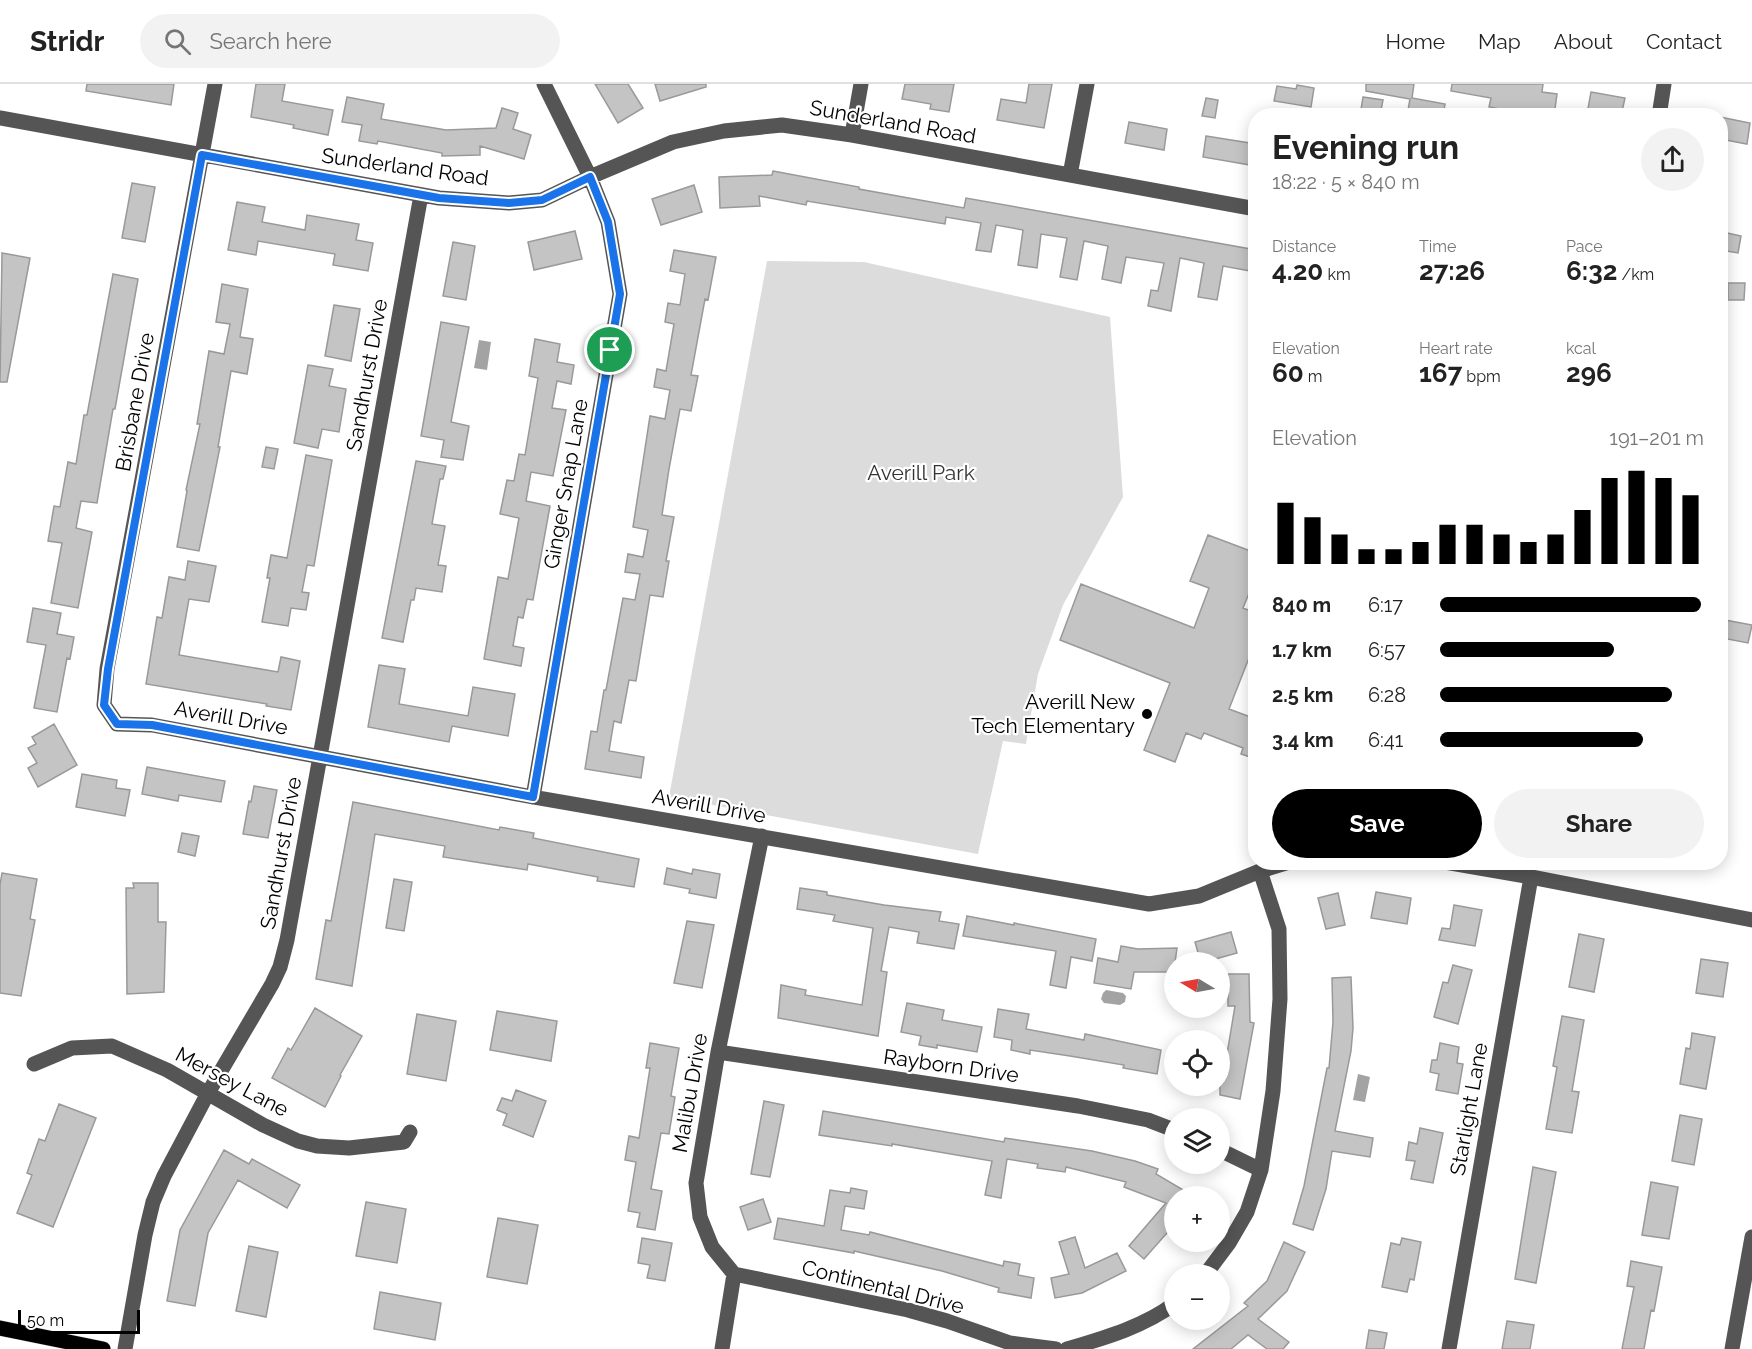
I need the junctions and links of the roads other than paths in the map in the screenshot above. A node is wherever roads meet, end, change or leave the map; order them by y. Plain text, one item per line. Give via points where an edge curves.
1 (215, 84) edge
2 (544, 84) edge
3 (861, 84) edge
4 (1087, 84) edge
5 (1664, 84) edge
6 (1660, 108) edge
7 (0, 118) edge
8 (852, 135) junction
9 (202, 155) junction
10 (1070, 175) junction
11 (590, 177) junction
12 (421, 195) junction
13 (1248, 208) edge
14 (117, 724) joint
15 (320, 756) junction
16 (533, 797) junction
17 (762, 836) junction
18 (1263, 870) edge
19 (1491, 870) edge
20 (1260, 871) junction
21 (1531, 877) junction
22 (1752, 920) edge
23 (718, 1052) junction
24 (34, 1064) dead end
25 (208, 1093) junction
26 (1164, 1126) edge
27 (410, 1132) dead end
28 (1230, 1155) edge
29 (1261, 1170) junction
30 (1752, 1237) edge
31 (1213, 1264) edge
32 (735, 1274) junction
33 (1164, 1311) edge
34 (0, 1328) edge
35 (103, 1349) edge
36 (125, 1349) edge
37 (722, 1349) edge
38 (1056, 1349) edge
39 (1067, 1349) edge
40 (1449, 1349) edge
41 (1732, 1349) edge

1 - 9 street, Brisbane Drive
2 - 11 street, Ginger Snap Lane
3 - 8 street
4 - 10 street
5 - 6 street
7 - 9 street, Sunderland Road
8 - 10 street, Sunderland Road
8 - 11 street, Sunderland Road via 782,125 724,131 673,142
9 - 12 street, Sunderland Road
9 - 14 street, Brisbane Drive via 108,669 104,705
10 - 13 street, Sunderland Road
11 - 12 street, Sunderland Road via 542,200 509,203
11 - 16 street, Ginger Snap Lane via 608,222 620,294
12 - 15 street, Sandhurst Drive
14 - 15 street, Averill Drive via 152,725
15 - 16 street, Averill Drive
15 - 25 street, Sandhurst Drive via 280,967
16 - 17 street, Averill Drive
17 - 20 street, Averill Drive via 1149,904 1199,896
17 - 23 street, Malibu Drive
18 - 20 street, Averill Drive
19 - 21 street
20 - 29 street via 1279,929 1280,999 1273,1091
21 - 22 street
21 - 40 street, Starlight Lane
23 - 26 street, Rayborn Drive via 1078,1106
23 - 32 street, Malibu Drive via 696,1183 700,1217 712,1247
24 - 25 street, Mersey Lane via 72,1047 112,1046
25 - 27 street, Mersey Lane via 262,1125 317,1146 363,1148 404,1142
25 - 36 street, Sandhurst Drive via 153,1202
28 - 29 street
29 - 31 street via 1247,1212
30 - 41 street
32 - 37 street
32 - 38 street, Continental Drive via 908,1310 1010,1343
33 - 39 street via 1109,1337
34 - 35 main road

